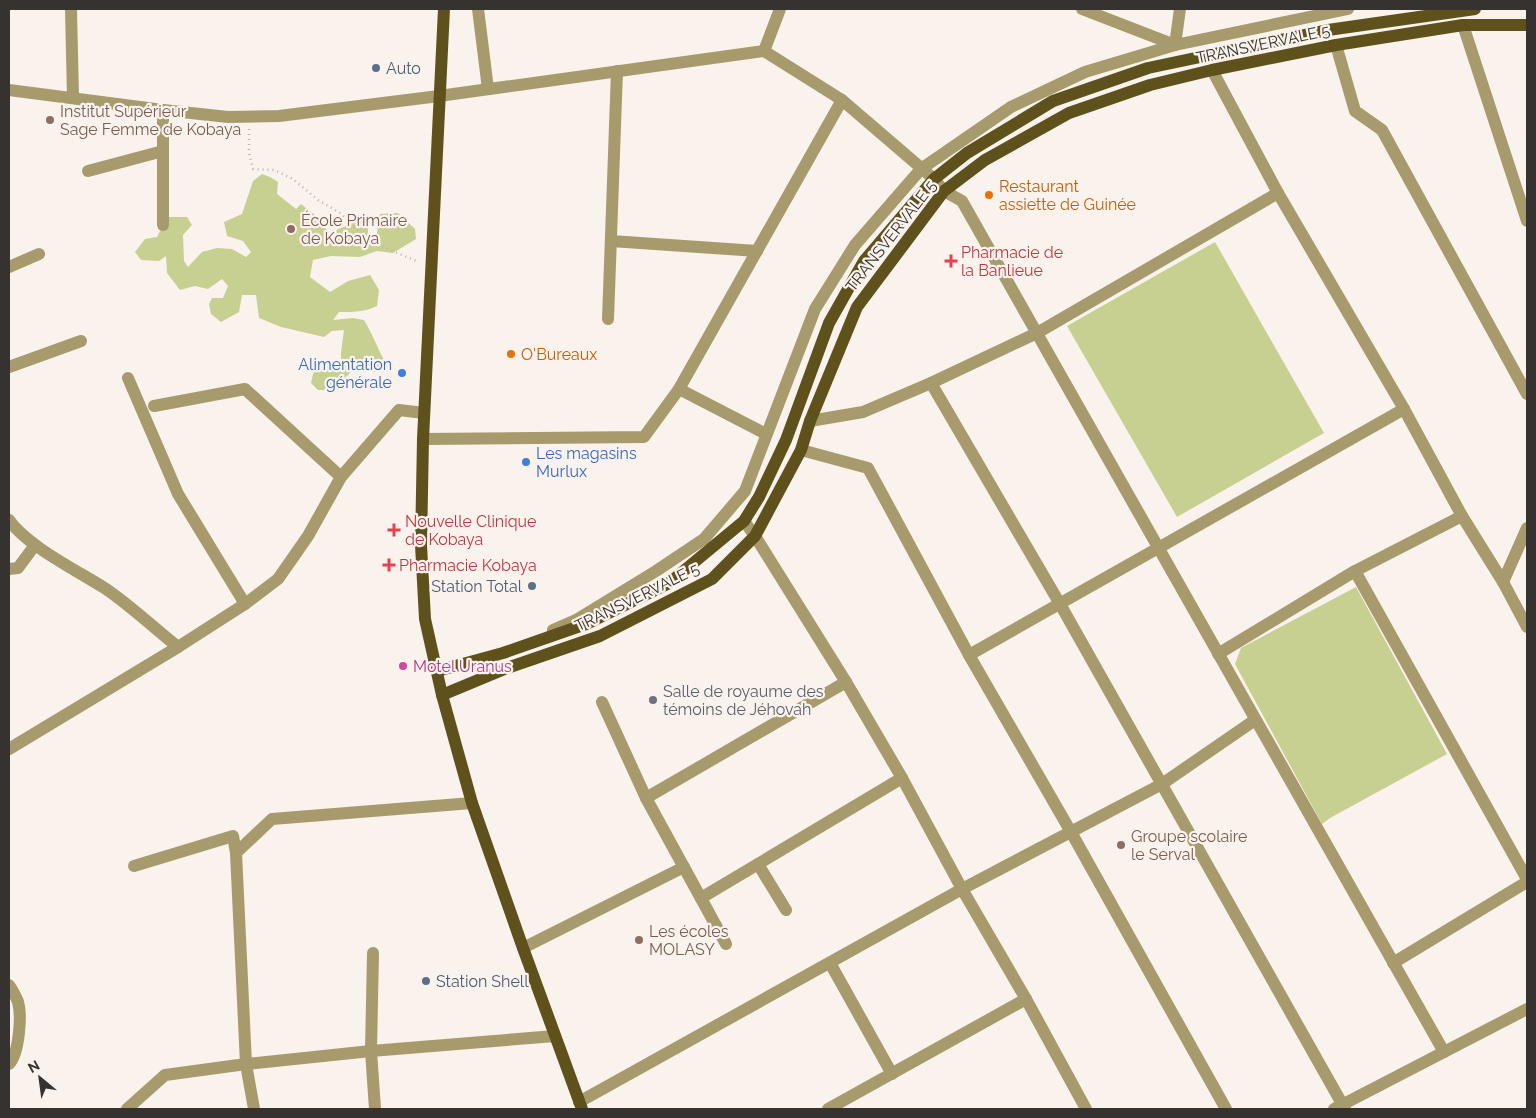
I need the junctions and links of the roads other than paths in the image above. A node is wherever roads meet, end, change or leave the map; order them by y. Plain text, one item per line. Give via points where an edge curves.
1 (71, 9) edge
2 (444, 9) edge
3 (478, 9) edge
4 (780, 9) edge
5 (1082, 9) edge
6 (1180, 9) edge
7 (1348, 9) edge
8 (1475, 9) edge
9 (1464, 25) junction
10 (1527, 26) edge
11 (1175, 45) junction
12 (1336, 45) junction
13 (764, 51) junction
14 (1212, 70) junction
15 (617, 71) junction
16 (488, 89) junction
17 (9, 90) edge
18 (439, 96) junction
19 (72, 98) junction
20 (842, 100) junction
21 (163, 110) junction
22 (163, 151) junction
23 (921, 169) junction
24 (88, 171) dead end
25 (934, 179) junction
26 (944, 191) junction
27 (1278, 193) junction
28 (1527, 221) edge
29 (163, 225) dead end
30 (611, 241) junction
31 (757, 251) junction
32 (39, 254) dead end
33 (9, 267) edge
34 (608, 319) dead end
35 (1037, 334) junction
36 (81, 340) dead end
37 (9, 367) edge
38 (128, 378) dead end
39 (931, 383) junction
40 (679, 389) junction
41 (1527, 394) edge
42 (154, 406) dead end
43 (1404, 409) junction
44 (424, 413) junction
45 (810, 421) junction
46 (766, 434) junction
47 (424, 439) junction
48 (801, 450) junction
49 (341, 477) junction
50 (1462, 516) junction
51 (9, 520) edge
52 (744, 520) junction
53 (1527, 528) edge
54 (755, 536) junction
55 (34, 545) junction
56 (1158, 548) junction
57 (9, 569) edge
58 (1355, 572) junction
59 (1503, 582) junction
60 (244, 604) junction
61 (1060, 604) junction
62 (1527, 627) edge
63 (178, 647) junction
64 (503, 653) junction
65 (1218, 654) junction
66 (969, 655) junction
67 (437, 672) junction
68 (846, 682) junction
69 (442, 695) junction
70 (602, 702) dead end
71 (1255, 720) junction
72 (9, 748) edge
73 (902, 778) junction
74 (1162, 784) junction
75 (646, 798) junction
76 (472, 803) junction
77 (1071, 832) junction
78 (236, 853) junction
79 (758, 864) junction
80 (134, 866) dead end
81 (684, 867) junction
82 (1527, 881) edge
83 (962, 889) junction
84 (701, 898) junction
85 (786, 910) dead end
86 (726, 944) dead end
87 (523, 948) junction
88 (373, 954) dead end
89 (830, 963) junction
90 (1393, 963) junction
91 (9, 985) edge
92 (1026, 999) junction
93 (1527, 1009) edge
94 (555, 1036) junction
95 (371, 1051) junction
96 (1444, 1052) junction
97 (9, 1064) edge
98 (246, 1064) junction
99 (892, 1074) junction
100 (580, 1106) edge
101 (1084, 1108) edge
102 (1341, 1108) edge
103 (127, 1109) edge
104 (254, 1109) edge
105 (375, 1109) edge
106 (828, 1109) edge
107 (1226, 1109) edge

1 - 19 street
2 - 18 main road
3 - 16 street
4 - 13 street
5 - 11 street
6 - 11 street
7 - 11 street, TRANSVERVALE 5
8 - 25 main road, TRANSVERVALE 5 via 1328,30 1148,68 1053,101 967,153
9 - 10 main road, TRANSVERVALE 5
9 - 12 main road, TRANSVERVALE 5
9 - 28 street
11 - 23 street, TRANSVERVALE 5 via 1085,72 1011,107
12 - 14 main road, TRANSVERVALE 5
12 - 41 street via 1355,111 1382,130
13 - 15 street
13 - 20 street
14 - 26 main road, TRANSVERVALE 5 via 1150,86 1069,113 985,160
14 - 27 street
15 - 16 street
15 - 30 street
16 - 18 street
17 - 19 street
18 - 21 street via 279,116 228,117
18 - 44 main road
19 - 21 street
20 - 23 street
20 - 31 street
21 - 22 street
22 - 24 street
22 - 29 street
23 - 25 street
23 - 46 street, TRANSVERVALE 5 via 855,245 815,310
25 - 26 street
25 - 52 main road, TRANSVERVALE 5 via 864,261 829,323 786,440 759,497
26 - 35 street via 962,201
26 - 45 main road, TRANSVERVALE 5 via 857,307
27 - 35 street
27 - 43 street
30 - 31 street
30 - 34 street
31 - 40 street
32 - 33 street
35 - 39 street
35 - 56 street
36 - 37 street
38 - 60 street via 178,494
39 - 45 street via 863,412
39 - 61 street
40 - 46 street
40 - 47 street via 644,437
42 - 49 street via 245,389
43 - 50 street
43 - 56 street
44 - 47 main road
44 - 49 street via 399,410
45 - 48 main road, TRANSVERVALE 5
46 - 64 street, TRANSVERVALE 5 via 745,491 704,539 576,620
47 - 67 main road via 421,545 425,619
48 - 54 main road, TRANSVERVALE 5
48 - 66 street via 868,468
49 - 60 street via 308,536 278,579
50 - 58 street
50 - 59 street
51 - 55 street
52 - 54 street
52 - 64 main road, TRANSVERVALE 5 via 669,583 586,624
53 - 59 street
54 - 68 street
54 - 69 main road, TRANSVERVALE 5 via 712,579 600,636 507,668
55 - 57 street via 18,568
55 - 63 street via 108,591
56 - 61 street
56 - 65 street
58 - 65 street
58 - 82 street
59 - 62 street
60 - 63 street
61 - 66 street
61 - 74 street
63 - 72 street
64 - 67 main road, TRANSVERVALE 5
65 - 71 street
66 - 77 street
67 - 69 main road
68 - 73 street
68 - 75 street
69 - 76 main road
70 - 75 street
71 - 74 street
71 - 90 street
73 - 79 street
73 - 83 street
74 - 77 street
74 - 102 street
75 - 81 street
76 - 78 street via 272,819
76 - 87 main road
77 - 83 street
77 - 107 street
78 - 80 street via 233,836
78 - 98 street
79 - 84 street
79 - 85 street
81 - 84 street
81 - 87 street
82 - 90 street
83 - 89 street
83 - 92 street
84 - 86 street
87 - 94 main road
88 - 95 street
89 - 99 street
89 - 100 street
90 - 96 street
91 - 97 street via 18,1003 19,1030
92 - 99 street
92 - 101 street
93 - 96 street
94 - 95 street
94 - 100 main road
95 - 98 street
95 - 105 street
96 - 102 street
98 - 103 street via 165,1074
98 - 104 street
99 - 106 street

